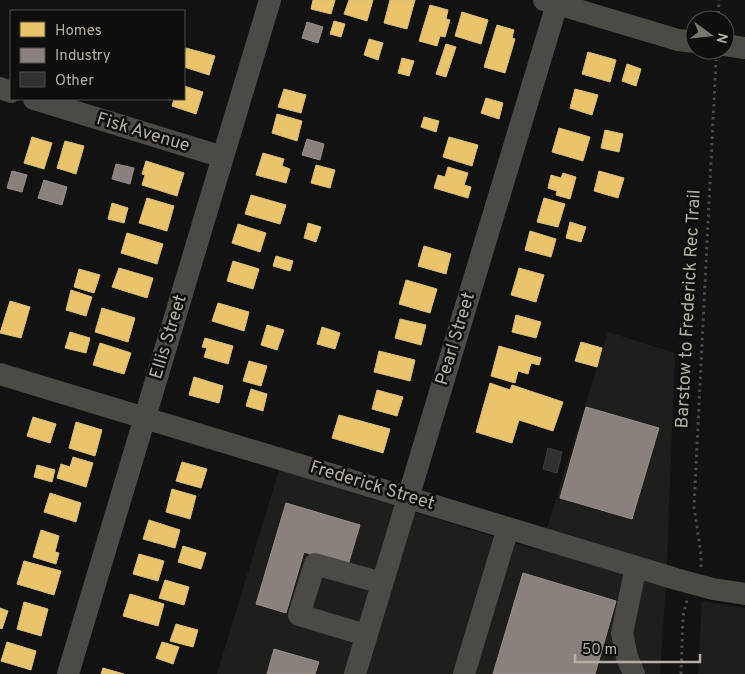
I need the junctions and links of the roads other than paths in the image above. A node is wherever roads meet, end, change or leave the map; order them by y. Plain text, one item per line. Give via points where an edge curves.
1 (270, 0) edge
2 (550, 2) edge
3 (685, 41) edge
4 (37, 100) edge
5 (224, 157) junction
6 (0, 374) edge
7 (145, 418) junction
8 (409, 498) junction
9 (508, 528) junction
10 (636, 566) junction
11 (382, 583) junction
12 (745, 594) edge
13 (366, 635) junction
14 (68, 674) edge
15 (355, 674) edge
16 (464, 674) edge
17 (634, 674) edge

1 - 5 street, Ellis Street
2 - 3 street
2 - 8 street, Pearl Street
4 - 5 street, Fisk Avenue
5 - 7 street, Ellis Street
6 - 7 street, Frederick Street
7 - 8 street, Frederick Street
7 - 14 street, Ellis Street
8 - 9 street, Frederick Street
8 - 11 street, Pearl Street
9 - 10 street, Frederick Street
9 - 16 street
10 - 12 street, Frederick Street via 713,589
10 - 17 street via 622,633
11 - 13 street, Pearl Street
11 - 13 street via 315,564 299,615
13 - 15 street, Pearl Street

